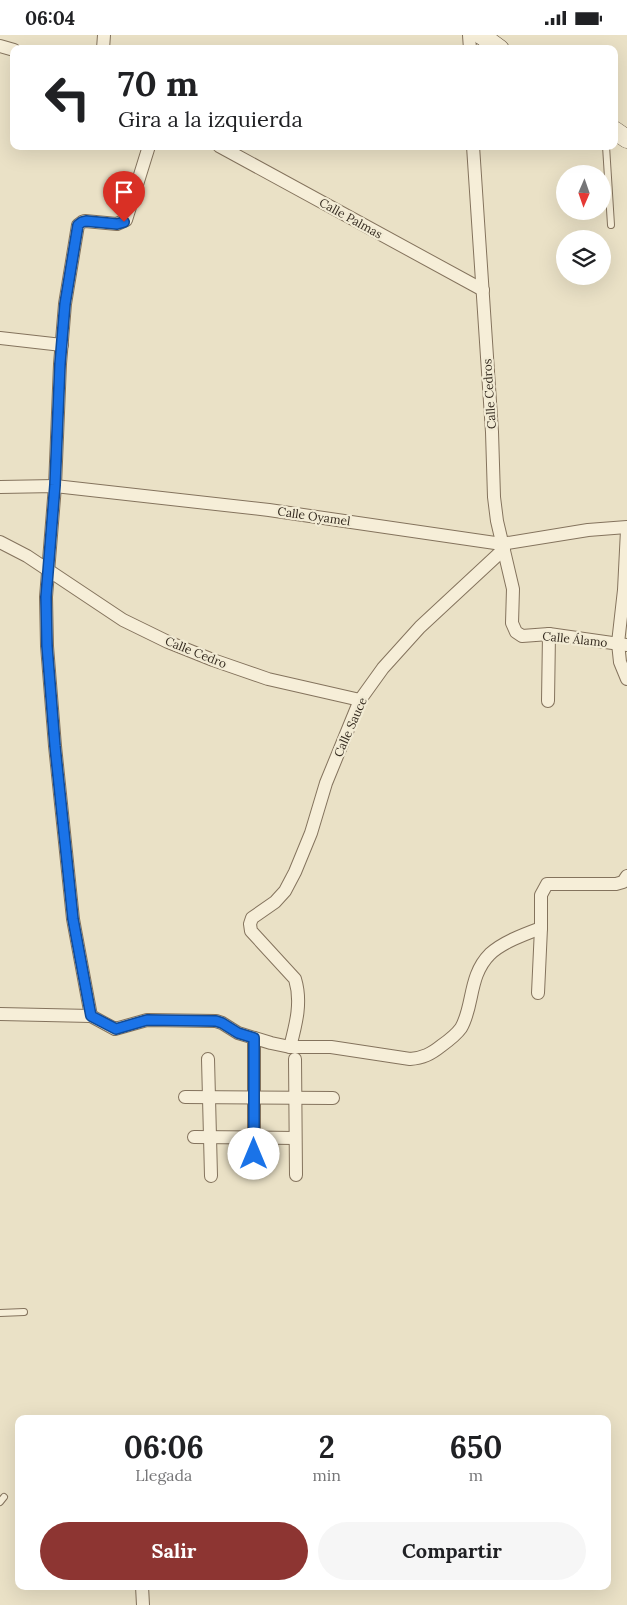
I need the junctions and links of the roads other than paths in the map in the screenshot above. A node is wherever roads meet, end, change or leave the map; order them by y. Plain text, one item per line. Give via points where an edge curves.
1 (480, 35) edge
2 (494, 45) edge
3 (148, 150) edge
4 (226, 150) edge
5 (473, 150) edge
6 (606, 150) edge
7 (611, 225) dead end
8 (483, 290) junction
9 (0, 337) edge
10 (62, 345) junction
11 (55, 485) junction
12 (0, 487) edge
13 (627, 529) edge
14 (0, 542) edge
15 (503, 546) junction
16 (48, 569) junction
17 (626, 590) edge
18 (549, 634) junction
19 (522, 636) joint
20 (623, 644) edge
21 (627, 679) edge
22 (360, 700) junction
23 (548, 701) dead end
24 (627, 876) edge
25 (541, 928) junction
26 (538, 993) dead end
27 (0, 1014) edge
28 (91, 1016) junction
29 (254, 1038) junction
30 (290, 1047) junction
31 (208, 1059) dead end
32 (295, 1059) dead end
33 (185, 1097) dead end
34 (208, 1097) junction
35 (254, 1097) junction
36 (295, 1097) junction
37 (334, 1097) dead end
38 (194, 1137) dead end
39 (209, 1137) junction
40 (254, 1137) junction
41 (295, 1138) junction
42 (254, 1170) dead end
43 (296, 1175) dead end
44 (211, 1176) dead end
45 (24, 1312) dead end
46 (0, 1313) edge
47 (142, 1590) edge
48 (143, 1605) edge

1 - 2 main road
3 - 10 street via 126,220 117,224 82,222 77,227
4 - 8 street, Calle Palmas
5 - 8 street, Calle Cedros
6 - 7 lane
8 - 15 street, Calle Cedros via 494,497
9 - 10 street
10 - 11 street
11 - 12 street, Calle Oyamel
11 - 15 street, Calle Oyamel via 268,510
11 - 16 street
13 - 15 street, Calle Oyamel via 588,530
13 - 17 street
14 - 16 street, Calle Cedro
15 - 19 street, Calle Cedros via 513,589 512,623
15 - 22 street, Calle Sauce via 420,627 383,668
16 - 22 street, Calle Cedro via 123,620 168,642 268,679
16 - 28 street via 47,646 55,746 73,919
17 - 20 street
18 - 19 street, Calle Álamo
18 - 20 street, Calle Álamo
18 - 23 street
20 - 21 street via 620,661
22 - 30 street, Calle Sauce via 295,872 285,891 252,918 250,924 251,931 295,979 297,1017
24 - 25 street via 616,884 546,885 541,895
25 - 26 street
25 - 30 street via 490,954 474,981 461,1027 430,1055 410,1059 331,1047
27 - 28 street
28 - 29 street via 116,1029 139,1021 163,1019 216,1021
29 - 30 street
29 - 35 street
31 - 34 street
32 - 36 street
33 - 34 street
34 - 35 street
34 - 39 street
35 - 36 street
35 - 40 street
36 - 37 street
36 - 41 street
38 - 39 street
39 - 40 street
39 - 44 street
40 - 41 street
40 - 42 street
41 - 43 street
45 - 46 lane
47 - 48 street

